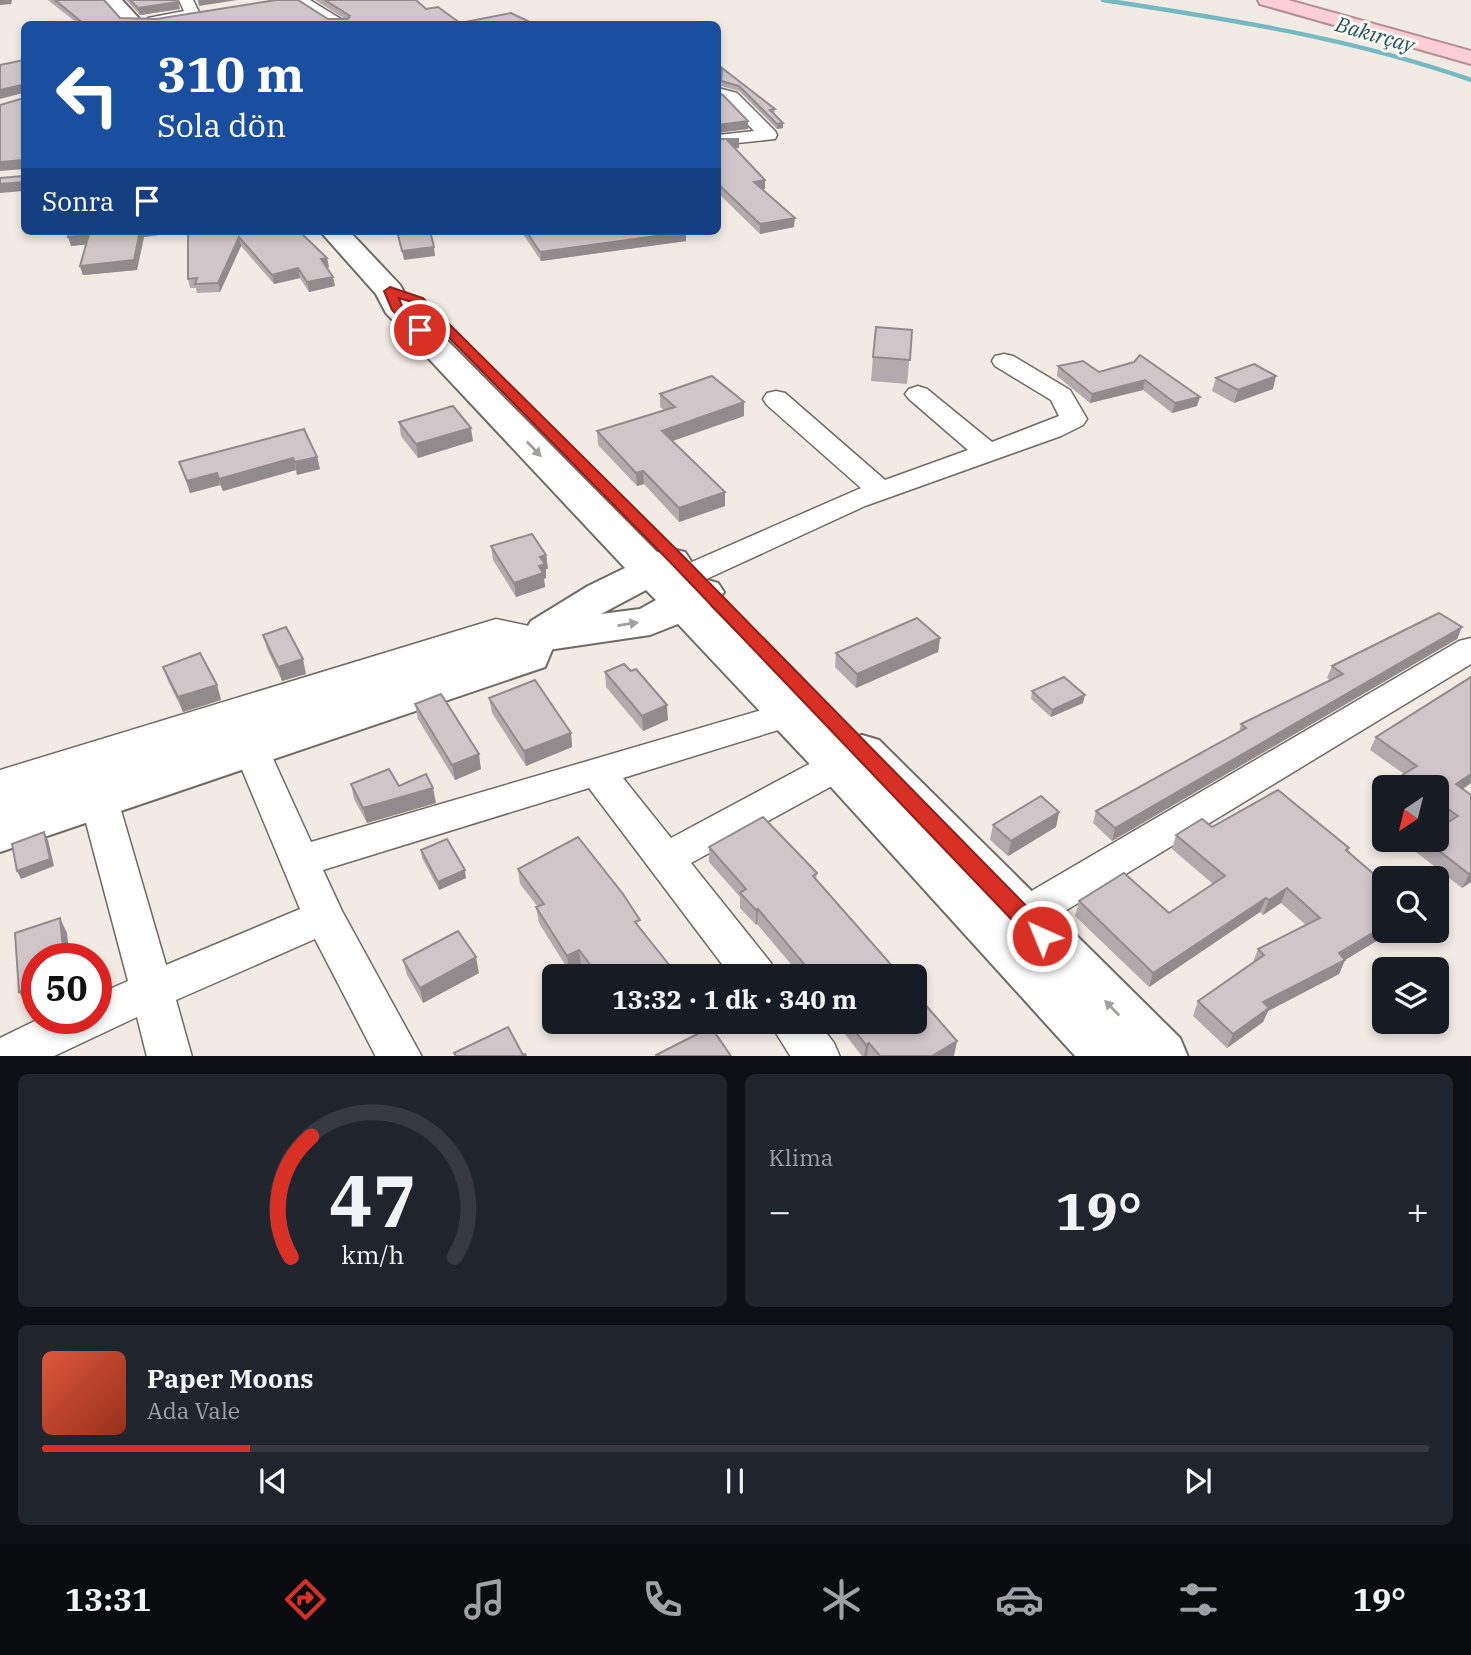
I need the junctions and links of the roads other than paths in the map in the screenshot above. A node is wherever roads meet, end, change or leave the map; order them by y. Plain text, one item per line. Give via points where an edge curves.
1 (111, 0) edge
2 (300, 0) edge
3 (1297, 0) edge
4 (1317, 0) edge
5 (1260, 1) edge
6 (195, 9) edge
7 (131, 21) edge
8 (146, 21) edge
9 (336, 21) edge
10 (1467, 51) edge
11 (721, 94) edge
12 (768, 135) junction
13 (721, 140) edge
14 (721, 154) edge
15 (338, 235) edge
16 (1004, 361) dead end
17 (918, 394) dead end
18 (776, 399) dead end
19 (988, 453) junction
20 (881, 491) junction
21 (681, 580) junction
22 (536, 638) junction
23 (1471, 649) edge
24 (789, 714) junction
25 (251, 748) junction
26 (839, 765) junction
27 (598, 774) junction
28 (0, 784) edge
29 (99, 800) junction
30 (0, 813) edge
31 (0, 833) edge
32 (665, 859) junction
33 (300, 861) junction
34 (1023, 916) junction
35 (324, 917) junction
36 (747, 964) edge
37 (152, 989) junction
38 (112, 1008) edge
39 (53, 1034) edge
40 (801, 1034) edge
41 (5, 1056) edge
42 (170, 1056) edge
43 (400, 1056) edge
44 (818, 1056) edge
45 (1114, 1056) edge
46 (1159, 1056) edge

1 - 7 main road
2 - 9 street
3 - 10 highway
4 - 10 highway
5 - 10 highway
6 - 8 street
11 - 12 street via 731,97
12 - 13 street
12 - 14 street via 772,142 766,148
15 - 21 main road via 390,291 419,301
16 - 19 street via 1061,395 1074,419
17 - 19 street
18 - 20 street
19 - 20 street
20 - 21 street
21 - 22 main road via 650,621
21 - 24 main road
21 - 34 main road
22 - 25 main road via 530,657
22 - 28 street via 496,630
22 - 30 main road
23 - 34 street
24 - 26 main road
24 - 27 street
25 - 29 main road
25 - 33 street
26 - 32 street
26 - 45 main road
27 - 32 street
27 - 33 street
29 - 31 main road
29 - 37 street
32 - 36 street
33 - 35 street
46 -> 34 main road
35 - 37 street
35 - 43 street
37 - 38 street
37 - 42 street
39 - 41 street
40 - 44 street

